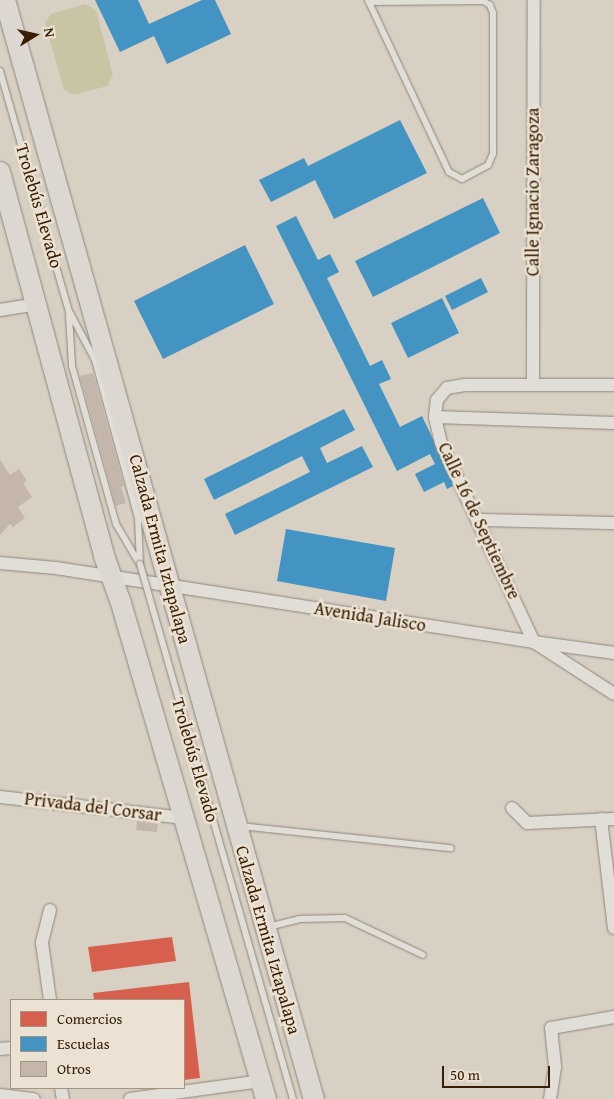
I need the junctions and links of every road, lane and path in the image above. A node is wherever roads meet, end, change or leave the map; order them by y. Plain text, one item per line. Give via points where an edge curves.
1 (5, 0) edge
2 (534, 0) edge
3 (368, 1) edge
4 (0, 71) edge
5 (0, 172) edge
6 (37, 304) junction
7 (0, 310) edge
8 (69, 311) junction
9 (533, 384) junction
10 (614, 385) edge
11 (434, 416) junction
12 (614, 423) edge
13 (478, 520) junction
14 (614, 523) edge
15 (0, 563) edge
16 (140, 564) junction
17 (112, 578) junction
18 (169, 586) junction
19 (534, 642) junction
20 (614, 653) edge
21 (614, 694) edge
22 (0, 797) edge
23 (512, 808) dead end
24 (185, 818) junction
25 (614, 818) edge
26 (601, 819) junction
27 (236, 826) junction
28 (451, 848) dead end
29 (50, 910) dead end
30 (265, 928) junction
31 (614, 928) edge
32 (423, 955) dead end
33 (50, 999) edge
34 (614, 1017) edge
35 (264, 1090) edge
36 (3, 1096) edge
37 (34, 1099) edge
38 (130, 1099) edge
39 (293, 1099) edge
40 (314, 1099) edge
41 (550, 1099) edge

1 - 18 main road, Calzada Ermita Iztapalapa
2 - 9 street, Calle Ignacio Zaragoza
3 - 3 lane via 448,172 462,179 488,165 493,154 493,13 490,5 483,1
4 - 8 lane, Trolebús Elevado
5 - 6 main road
6 - 7 street
6 - 17 main road
8 - 16 lane, Trolebús Elevado via 95,360 138,518
8 - 16 lane, Trolebús Elevado via 72,366 113,515
9 - 10 street
9 - 11 street via 447,388 437,400
11 - 12 street
11 - 13 street, Calle 16 de Septiembre via 441,443
13 - 14 street
13 - 19 street, Calle 16 de Septiembre
15 - 17 street, Avenida Jalisco
16 - 39 lane, Trolebús Elevado, bridge
17 - 18 street, Avenida Jalisco
17 - 24 main road
18 - 19 street, Avenida Jalisco
18 - 27 main road, Calzada Ermita Iztapalapa
19 - 20 street
19 - 21 street, Avenida Jalisco
22 - 24 street, Privada del Corsar
23 - 26 street via 527,823
24 - 35 main road
25 - 26 street
26 - 31 street
27 - 28 lane
27 - 30 main road, Calzada Ermita Iztapalapa
29 - 33 street via 42,943
30 - 32 lane via 299,919 345,918
30 - 40 main road, Calzada Ermita Iztapalapa
34 - 41 street via 551,1028 555,1066
35 - 38 street
36 - 37 street

